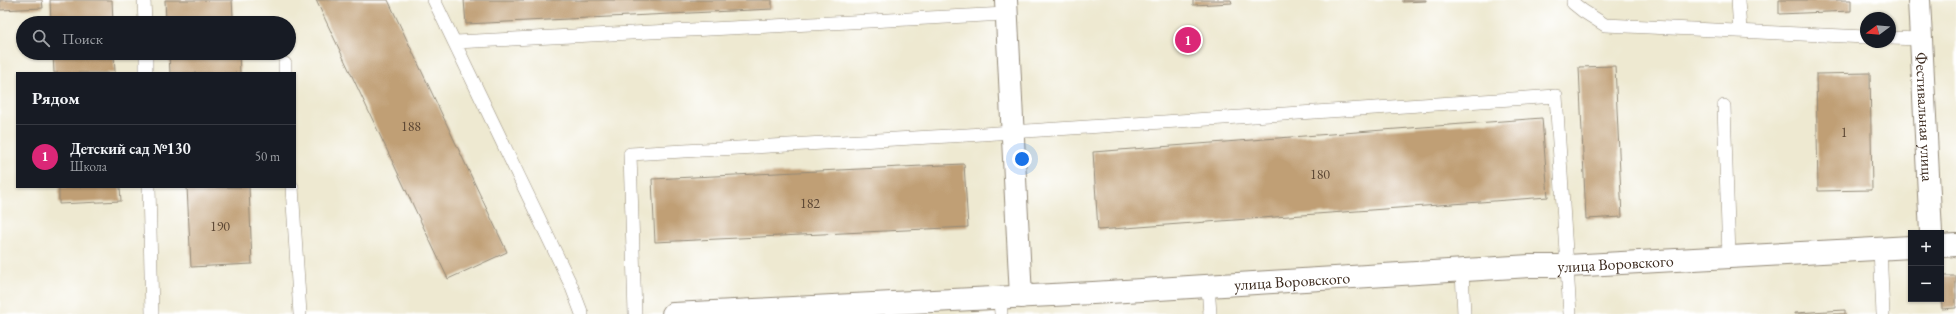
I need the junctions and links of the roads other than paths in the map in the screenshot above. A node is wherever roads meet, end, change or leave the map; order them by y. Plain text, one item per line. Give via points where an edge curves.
1 (144, 0) edge
2 (434, 0) edge
3 (1573, 0) edge
4 (1738, 0) edge
5 (1919, 0) edge
6 (1006, 7) edge
7 (145, 16) edge
8 (1740, 31) junction
9 (1860, 37) edge
10 (1896, 38) edge
11 (1921, 39) junction
12 (456, 42) junction
13 (146, 60) edge
14 (146, 72) edge
15 (1724, 106) dead end
16 (1013, 132) junction
17 (149, 188) edge
18 (292, 188) edge
19 (1931, 230) edge
20 (1956, 245) edge
21 (1944, 246) edge
22 (1908, 247) edge
23 (1880, 249) junction
24 (1730, 257) junction
25 (1567, 266) junction
26 (1462, 271) junction
27 (1208, 286) junction
28 (1008, 303) edge
29 (152, 314) edge
30 (300, 314) edge
31 (582, 314) edge
32 (635, 314) edge
33 (673, 314) edge
34 (1210, 314) edge
35 (1464, 314) edge
36 (1570, 314) edge
37 (1883, 314) edge

1 - 7 lane
2 - 12 lane
3 - 8 lane via 1583,11 1605,25
4 - 8 lane
5 - 11 street, Фестивальная улица
6 - 12 lane
6 - 16 street
8 - 9 lane
10 - 11 lane
11 - 19 street, Фестивальная улица
12 - 31 lane via 571,285
13 - 14 lane
15 - 24 lane
16 - 25 lane via 1556,96
16 - 28 street
16 - 32 lane via 630,154
17 - 29 lane
18 - 30 lane
20 - 21 street
22 - 23 street, улица Воровского
23 - 24 street, улица Воровского
23 - 37 lane
24 - 25 street, улица Воровского
25 - 26 street, улица Воровского
25 - 36 lane
26 - 27 street, улица Воровского
26 - 35 lane
27 - 28 street, улица Воровского
27 - 34 lane
28 - 33 street, улица Воровского

